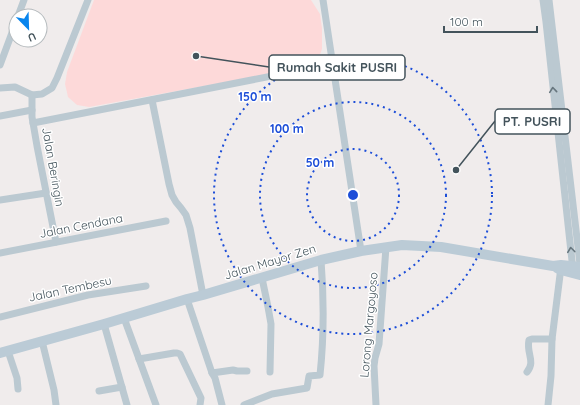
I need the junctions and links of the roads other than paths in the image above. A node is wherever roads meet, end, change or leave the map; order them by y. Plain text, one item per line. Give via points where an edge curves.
1 (88, 0) edge
2 (323, 0) edge
3 (543, 0) edge
4 (549, 0) edge
5 (8, 41) edge
6 (1, 57) edge
7 (333, 64) junction
8 (0, 65) edge
9 (0, 88) edge
10 (32, 95) junction
11 (152, 100) junction
12 (32, 110) junction
13 (0, 116) edge
14 (33, 123) junction
15 (46, 193) junction
16 (0, 200) edge
17 (166, 221) dead end
18 (56, 242) junction
19 (386, 247) junction
20 (361, 251) junction
21 (0, 253) edge
22 (321, 260) junction
23 (558, 267) junction
24 (577, 269) edge
25 (262, 278) junction
26 (146, 286) dead end
27 (203, 295) junction
28 (187, 299) junction
29 (0, 317) edge
30 (124, 318) junction
31 (104, 324) junction
32 (552, 339) junction
33 (42, 341) junction
34 (4, 352) edge
35 (139, 358) junction
36 (247, 371) dead end
37 (270, 372) dead end
38 (527, 372) dead end
39 (212, 373) junction
40 (122, 387) junction
41 (18, 389) dead end
42 (99, 391) dead end
43 (56, 405) edge
44 (126, 405) edge
45 (156, 405) edge
46 (200, 405) edge
47 (222, 405) edge
48 (244, 405) edge
49 (376, 405) edge
50 (548, 405) edge

1 - 10 street via 52,88 42,94
2 - 7 street
24 -> 3 street
4 - 24 street
5 - 6 street
6 - 8 street
7 - 11 street
7 - 20 street
9 - 10 street via 15,88
10 - 12 street, Jalan Beringin
11 - 14 street
11 - 27 street via 169,184 172,195 186,215
12 - 13 street
12 - 14 street, Jalan Beringin
14 - 15 street, Jalan Beringin
15 - 16 street
15 - 18 street, Jalan Beringin
17 - 18 street, Jalan Cendana
18 - 21 street, Jalan Cendana
19 - 20 street, Jalan Mayor Zen
19 - 23 street, Jalan Mayor Zen via 441,247
19 - 49 street, Lorong Margoyoso via 379,344 374,366
20 - 22 street, Jalan Mayor Zen
22 - 25 street, Jalan Mayor Zen
22 - 48 street via 323,352 320,375 309,376 307,388 272,394
23 - 24 street, Jalan Mayor Zen
23 - 32 street
25 - 27 street, Jalan Mayor Zen
25 - 37 street via 271,324
26 - 29 street, Jalan Tembesu via 88,295
27 - 28 street, Jalan Mayor Zen
28 - 30 street, Jalan Mayor Zen
28 - 39 street
30 - 31 street, Jalan Mayor Zen
30 - 35 street
31 - 33 street, Jalan Mayor Zen
31 - 40 street
32 - 38 street via 529,340 532,366
32 - 50 street
33 - 34 street, Jalan Mayor Zen
33 - 43 street
34 - 41 street via 17,378
35 - 45 street
35 - 46 street via 180,354 201,398
36 - 39 street
39 - 47 street
40 - 42 street
40 - 44 street

